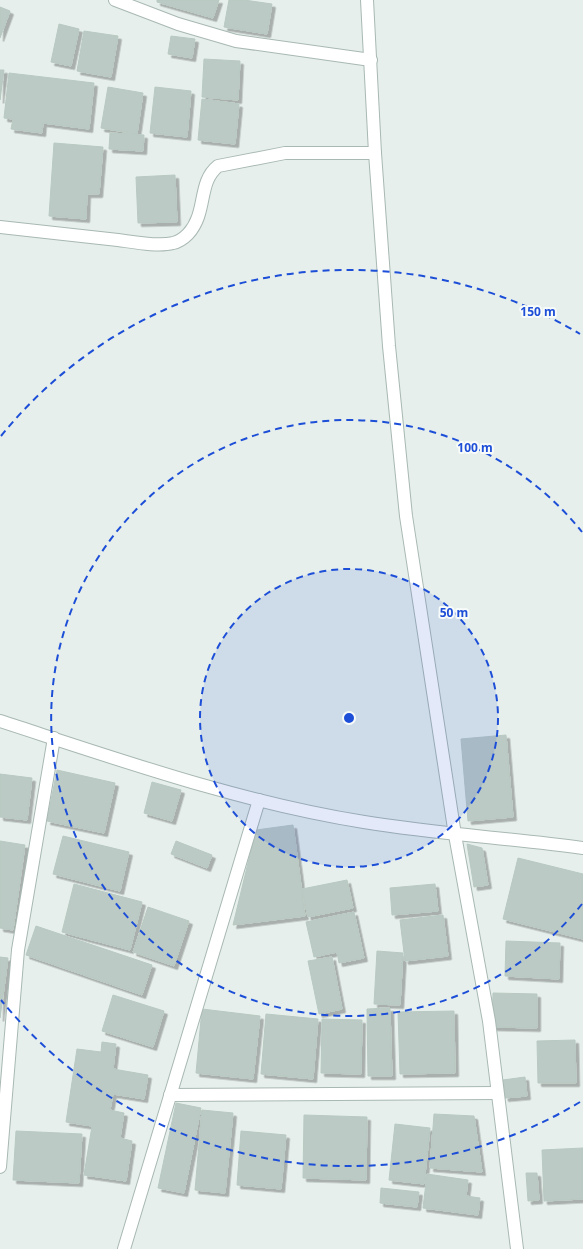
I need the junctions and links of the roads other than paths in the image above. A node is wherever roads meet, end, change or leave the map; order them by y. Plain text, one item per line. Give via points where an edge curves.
1 (115, 0) edge
2 (367, 0) edge
3 (371, 60) junction
4 (375, 153) junction
5 (0, 227) edge
6 (0, 721) edge
7 (54, 738) junction
8 (259, 800) junction
9 (455, 835) junction
10 (583, 848) edge
11 (497, 1093) junction
12 (170, 1095) junction
13 (0, 1167) edge
14 (124, 1249) edge
15 (517, 1249) edge

1 - 3 street via 178,24 236,41
2 - 3 street
3 - 4 street
4 - 5 street via 285,153 218,166 211,171 207,180 201,211 195,223 182,239 172,243 146,243
4 - 9 street via 389,346 406,516
6 - 7 street
7 - 8 street via 158,772
7 - 13 street via 18,950
8 - 9 street via 363,822
8 - 12 street
9 - 10 street
9 - 11 street via 488,1021
11 - 12 street
11 - 15 street
12 - 14 street

